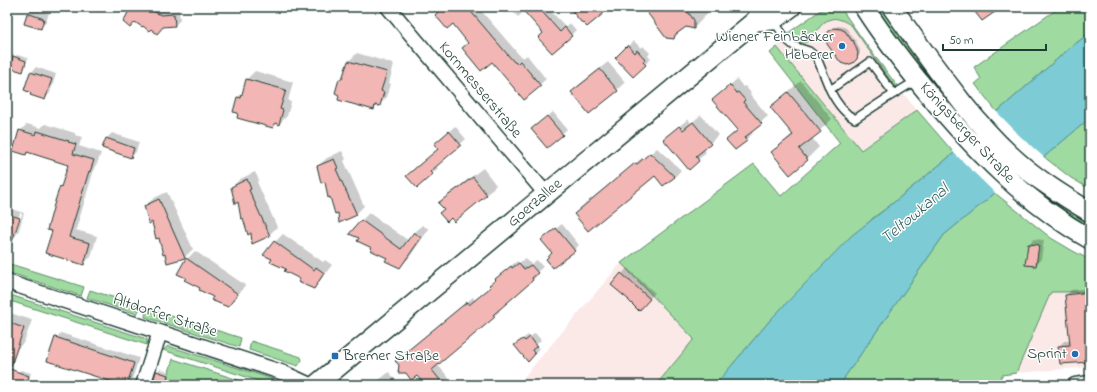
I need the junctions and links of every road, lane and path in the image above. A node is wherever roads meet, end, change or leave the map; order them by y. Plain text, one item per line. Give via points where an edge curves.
1 (388, 7) edge
2 (791, 7) edge
3 (864, 7) edge
4 (892, 7) edge
5 (764, 16) edge
6 (917, 80) junction
7 (830, 90) junction
8 (894, 94) junction
9 (546, 194) junction
10 (1090, 212) edge
11 (1090, 239) edge
12 (7, 282) edge
13 (160, 332) junction
14 (1090, 384) edge
15 (143, 385) edge
16 (310, 385) edge
17 (316, 385) edge
18 (1075, 385) edge

1 - 9 street, Kornmesserstraße
2 - 5 main road, Goerzallee
3 - 6 main road, Königsberger Straße
4 - 10 main road, Königsberger Straße via 958,97 1009,154 1055,191
5 - 7 lane via 794,46 808,50 817,58
5 - 9 main road, Goerzallee
6 - 8 lane
6 - 11 main road, Königsberger Straße via 1004,175 1039,205
7 - 8 lane via 842,109 855,119
7 - 8 lane via 870,62
9 - 17 main road, Goerzallee
12 - 13 street, Altdorfer Straße
13 - 15 street
13 - 16 street, Altdorfer Straße via 284,372
14 - 18 street

